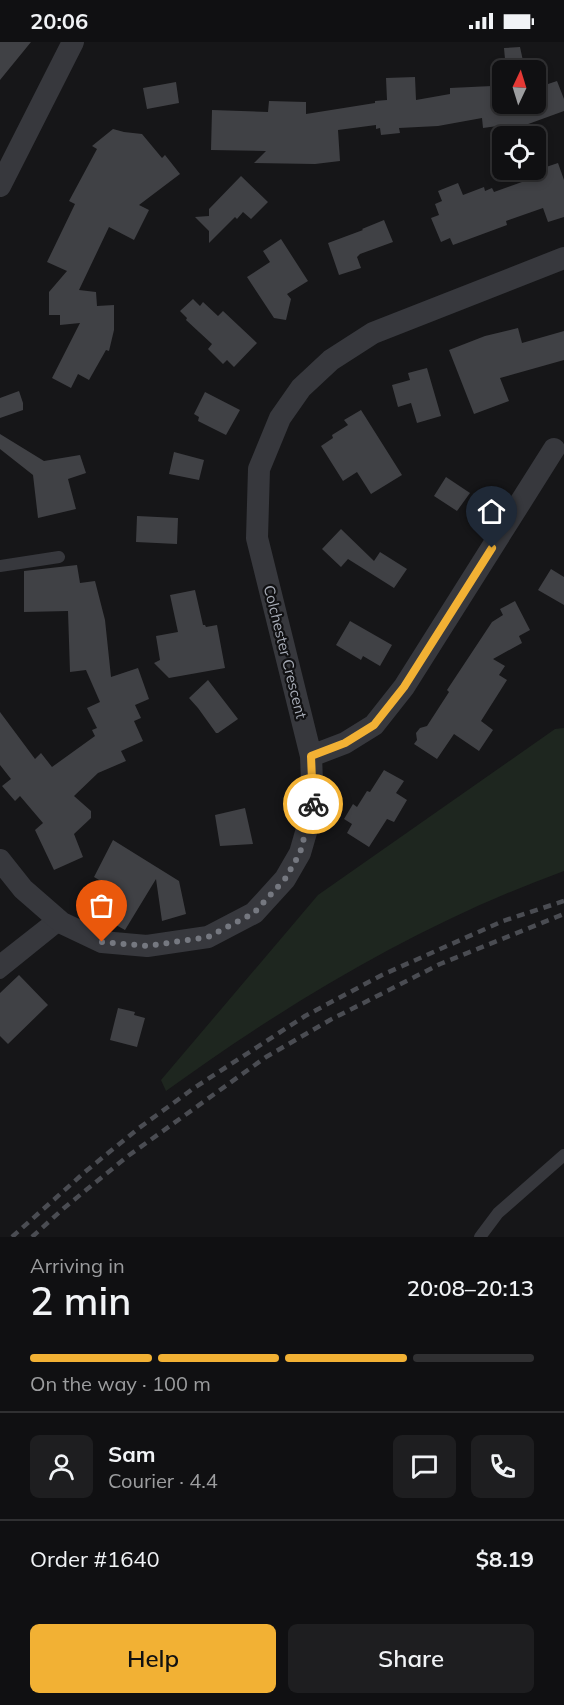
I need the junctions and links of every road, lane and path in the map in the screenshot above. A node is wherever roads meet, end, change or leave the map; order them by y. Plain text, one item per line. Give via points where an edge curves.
1 (73, 42) edge
2 (0, 186) edge
3 (564, 258) edge
4 (554, 450) dead end
5 (59, 557) dead end
6 (0, 566) edge
7 (311, 756) junction
8 (0, 860) edge
9 (58, 920) junction
10 (0, 960) edge
11 (0, 974) edge
12 (564, 1155) edge
13 (480, 1237) edge

1 - 2 street
3 - 7 street, Colchester Crescent via 373,333 331,360 301,388 280,418 260,469 257,538
4 - 7 street via 404,687 374,725 345,743
5 - 6 lane
7 - 9 street, Colchester Crescent via 313,808 300,853 285,879 254,913 208,937 147,946 102,942
8 - 9 street, Colchester Crescent via 23,889
9 - 10 lane
9 - 11 lane
12 - 13 lane via 498,1213

